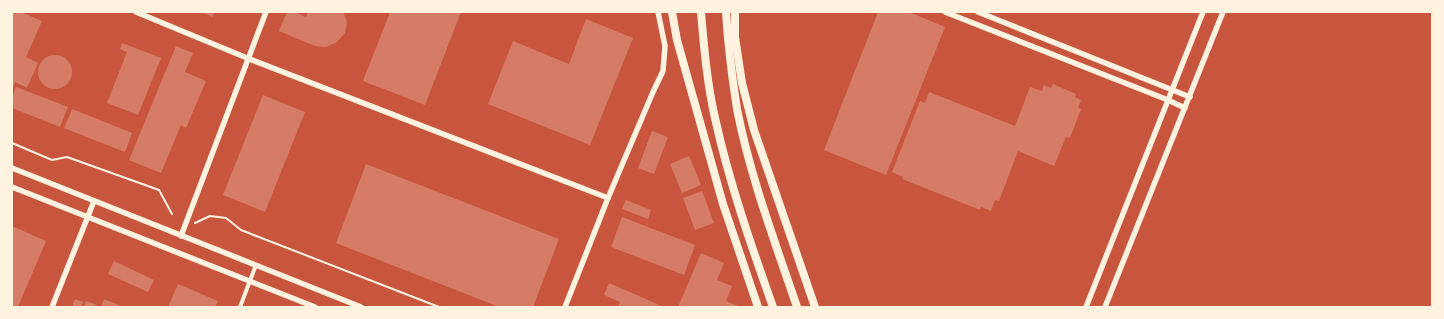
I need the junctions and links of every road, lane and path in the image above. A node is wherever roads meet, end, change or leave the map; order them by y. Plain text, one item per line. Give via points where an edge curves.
1 (136, 12) edge
2 (266, 12) edge
3 (658, 12) edge
4 (672, 12) edge
5 (701, 12) edge
6 (726, 12) edge
7 (735, 12) edge
8 (945, 12) edge
9 (978, 12) edge
10 (1204, 12) edge
11 (1223, 12) edge
12 (247, 58) junction
13 (1172, 90) junction
14 (1190, 97) junction
15 (1168, 100) junction
16 (1185, 108) junction
17 (12, 143) edge
18 (12, 168) edge
19 (12, 187) edge
20 (608, 198) junction
21 (94, 201) junction
22 (172, 214) dead end
23 (88, 216) junction
24 (194, 223) dead end
25 (181, 236) junction
26 (256, 265) junction
27 (250, 280) junction
28 (52, 307) edge
29 (240, 307) edge
30 (316, 307) edge
31 (360, 307) edge
32 (440, 307) edge
33 (566, 307) edge
34 (758, 307) edge
35 (773, 307) edge
36 (797, 307) edge
37 (815, 307) edge
38 (1086, 307) edge
39 (1105, 307) edge

1 - 12 street
2 - 12 street
3 - 20 street via 665,46 663,71
4 - 34 highway via 677,40 723,204
5 - 35 highway via 715,118 735,195
6 - 36 highway via 729,58 739,118 767,217
7 - 37 highway via 735,37 742,84 754,130
8 - 15 street
9 - 13 street
10 - 13 street
11 - 14 street
12 - 20 street
12 - 25 street
13 - 14 street
13 - 15 street
14 - 16 street
15 - 16 street
15 - 38 street
16 - 39 street
17 - 22 path via 52,160 67,157 159,190
18 - 21 street
19 - 23 street
20 - 33 street
21 - 23 street
21 - 25 street
23 - 27 street
23 - 28 street
24 - 32 path via 210,216 226,218 241,230
25 - 26 street
26 - 27 street
26 - 31 street
27 - 29 street
27 - 30 street

